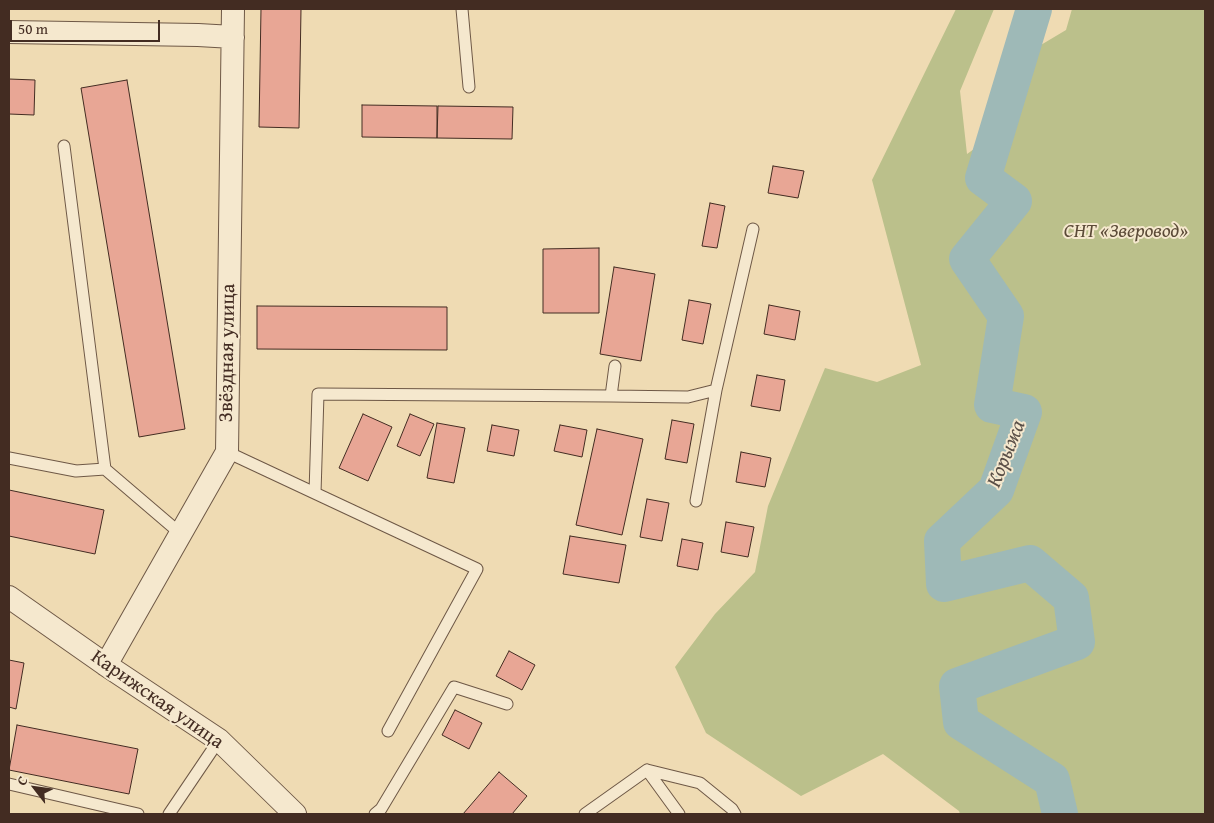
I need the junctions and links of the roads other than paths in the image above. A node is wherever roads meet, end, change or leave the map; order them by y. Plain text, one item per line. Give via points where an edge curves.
1 (233, 9) edge
2 (462, 9) edge
3 (9, 32) edge
4 (233, 37) junction
5 (469, 87) dead end
6 (64, 146) dead end
7 (753, 229) dead end
8 (615, 366) dead end
9 (716, 390) junction
10 (611, 396) junction
11 (227, 452) junction
12 (9, 458) edge
13 (105, 469) junction
14 (315, 494) junction
15 (696, 502) dead end
16 (181, 534) junction
17 (9, 597) edge
18 (106, 665) junction
19 (507, 704) dead end
20 (388, 731) dead end
21 (219, 740) junction
22 (647, 770) junction
23 (9, 784) edge
24 (598, 811) edge
25 (138, 814) edge
26 (169, 814) edge
27 (295, 814) edge
28 (375, 814) edge
29 (585, 814) edge
30 (679, 814) edge
31 (734, 814) edge

1 - 4 street, Звёздная улица
2 - 5 lane
3 - 4 street
4 - 11 street, Звёздная улица
6 - 13 lane
7 - 9 lane
8 - 10 lane
9 - 10 lane via 688,396
9 - 15 lane
10 - 14 lane via 318,394
11 - 14 lane
11 - 16 street, Звёздная улица
12 - 13 lane via 76,472
13 - 16 lane
14 - 20 lane via 477,569
16 - 18 street, Звёздная улица
17 - 18 street, Карижская улица
18 - 21 street, Карижская улица
19 - 28 lane via 454,687
21 - 26 lane
21 - 27 street, Карижская улица
22 - 24 lane
22 - 30 lane
22 - 31 lane via 700,783
23 - 25 lane
24 - 29 lane

